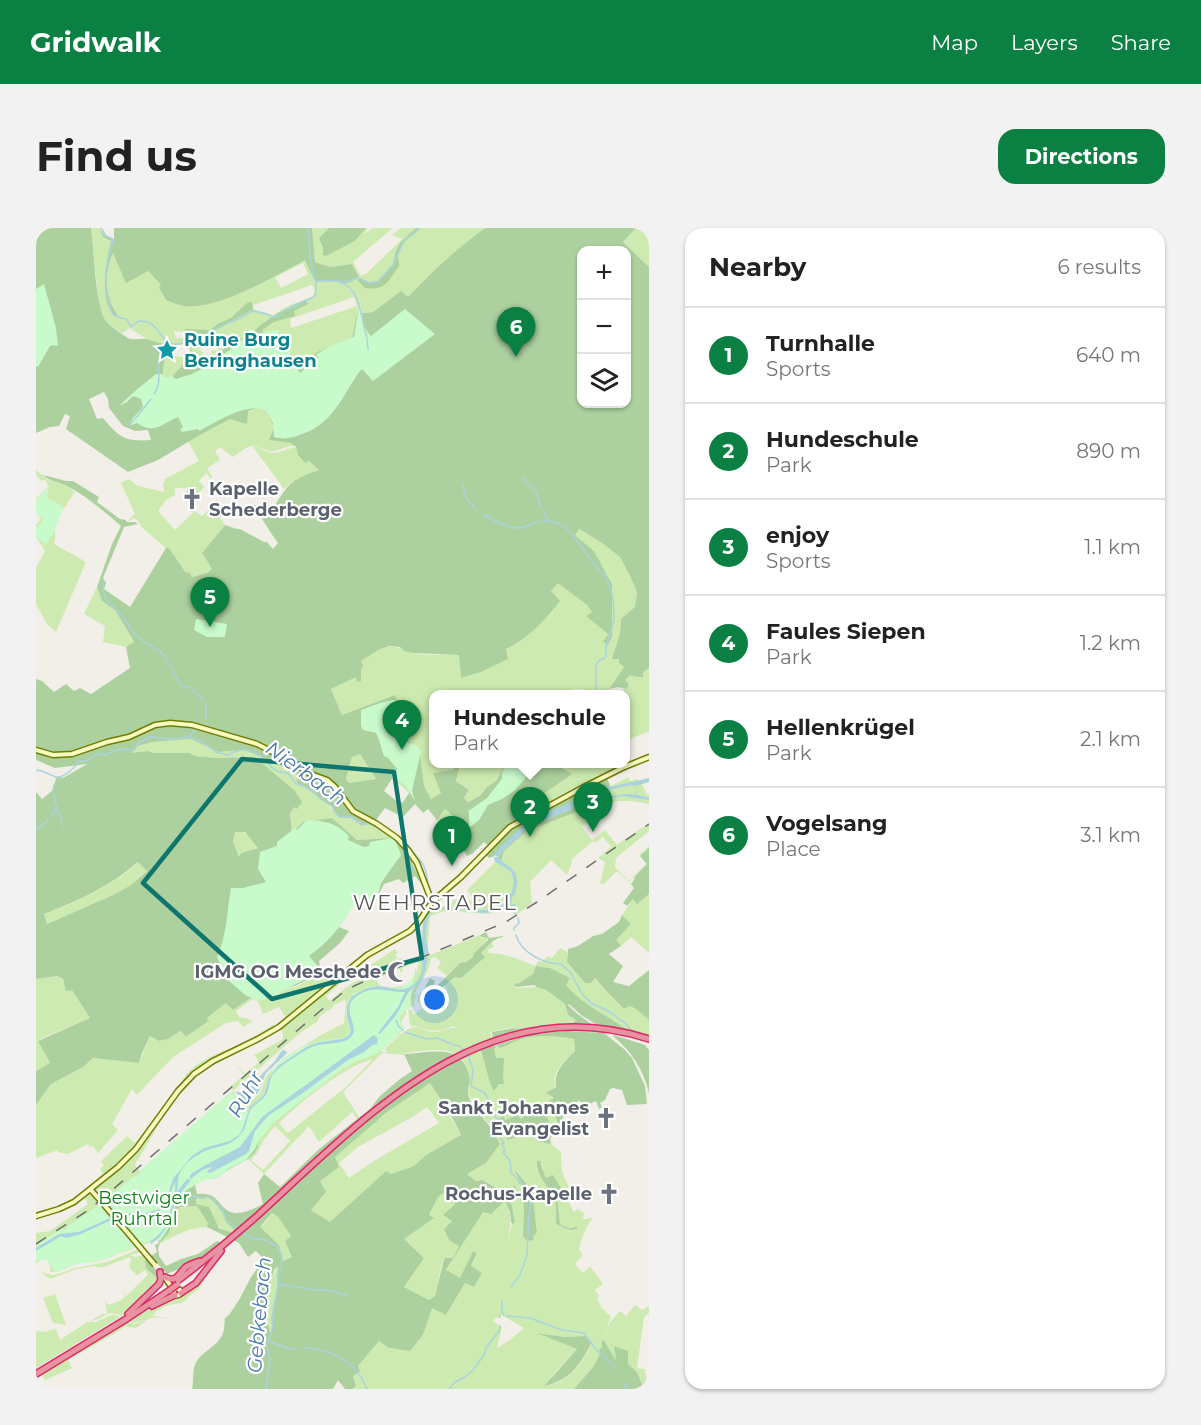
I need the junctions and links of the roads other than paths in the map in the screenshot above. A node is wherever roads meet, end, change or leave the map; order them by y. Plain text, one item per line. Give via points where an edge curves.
1 (36, 750) edge
2 (649, 757) edge
3 (630, 765) edge
4 (622, 768) edge
5 (432, 902) junction
6 (500, 1040) junction
7 (649, 1040) edge
8 (94, 1193) junction
9 (36, 1216) edge
10 (258, 1216) junction
11 (218, 1250) junction
12 (160, 1272) junction
13 (165, 1278) junction
14 (174, 1288) junction
15 (126, 1317) junction
16 (36, 1373) edge

1 - 5 main road via 69,755 160,724 175,723 257,744 324,778 354,812 392,834 417,863
2 - 3 main road
4 - 5 main road via 518,822
5 - 8 main road via 410,931 376,949 279,1028 194,1074 136,1149
6 - 7 highway via 543,1029 588,1028
6 - 10 highway via 411,1086 369,1117
6 - 10 highway via 432,1070 401,1091 320,1157
8 - 9 main road
8 - 12 main road, bridge
10 - 11 highway
11 - 13 highway via 187,1266 174,1279
11 - 14 highway
11 - 14 highway via 196,1283
12 - 13 main road
12 - 15 highway via 159,1284
13 - 14 main road
14 - 15 highway
15 - 16 highway

